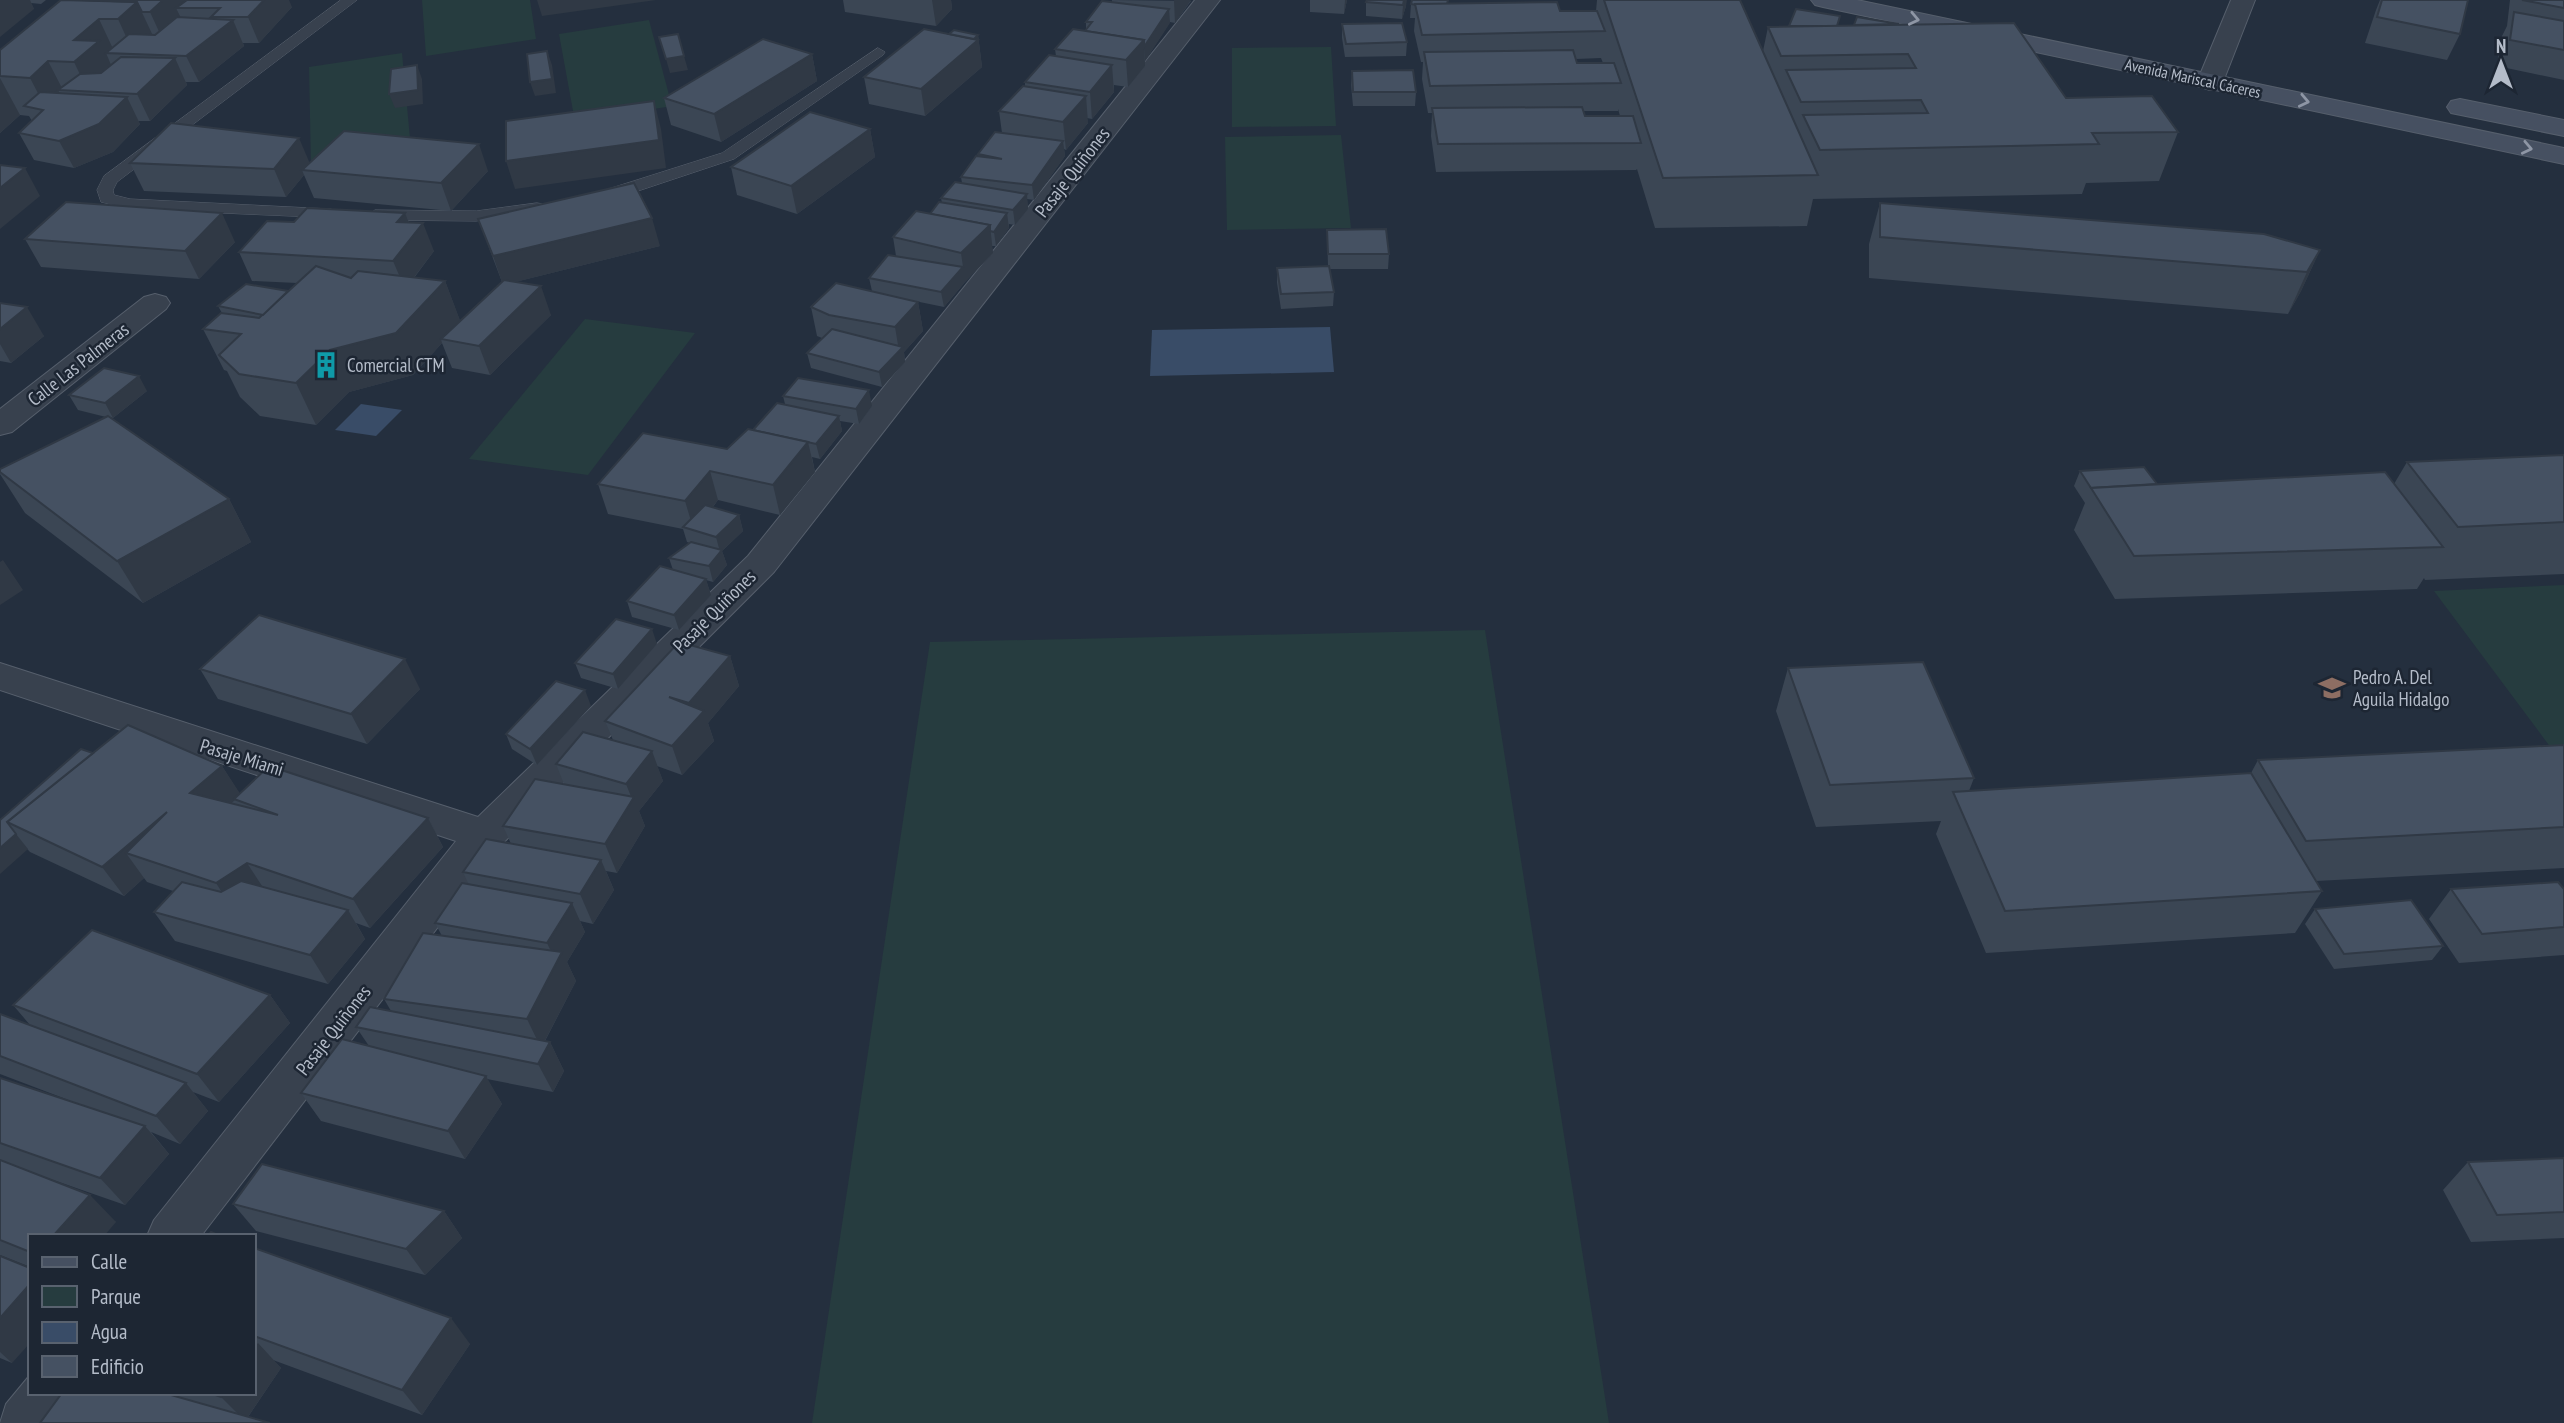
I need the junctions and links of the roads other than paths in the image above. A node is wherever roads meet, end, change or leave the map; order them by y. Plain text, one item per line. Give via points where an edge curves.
1 (350, 0) edge
2 (1208, 0) edge
3 (1823, 0) edge
4 (1936, 0) edge
5 (2243, 0) edge
6 (2098, 33) dead end
7 (878, 52) dead end
8 (2193, 53) dead end
9 (2246, 64) dead end
10 (2215, 70) junction
11 (2432, 102) dead end
12 (2564, 128) edge
13 (2564, 156) edge
14 (587, 199) edge
15 (552, 205) edge
16 (155, 303) dead end
17 (0, 425) edge
18 (0, 676) edge
19 (485, 835) junction
20 (174, 1234) edge
21 (46, 1395) edge
22 (25, 1423) edge

1 - 15 lane via 110,179 107,198 129,204 348,214 476,216
2 - 19 street, Pasaje Quiñones via 761,564
3 -> 10 main road, Avenida Mariscal Cáceres
4 - 6 main road
5 - 10 street
7 - 14 lane via 727,156
8 - 10 main road, Avenida Mariscal Cáceres
9 - 10 main road, Avenida Mariscal Cáceres
10 -> 13 main road, Avenida Mariscal Cáceres
11 - 12 main road
16 - 17 street, Calle Las Palmeras
18 - 19 street, Pasaje Miami
19 - 20 street, Pasaje Quiñones
21 - 22 street

